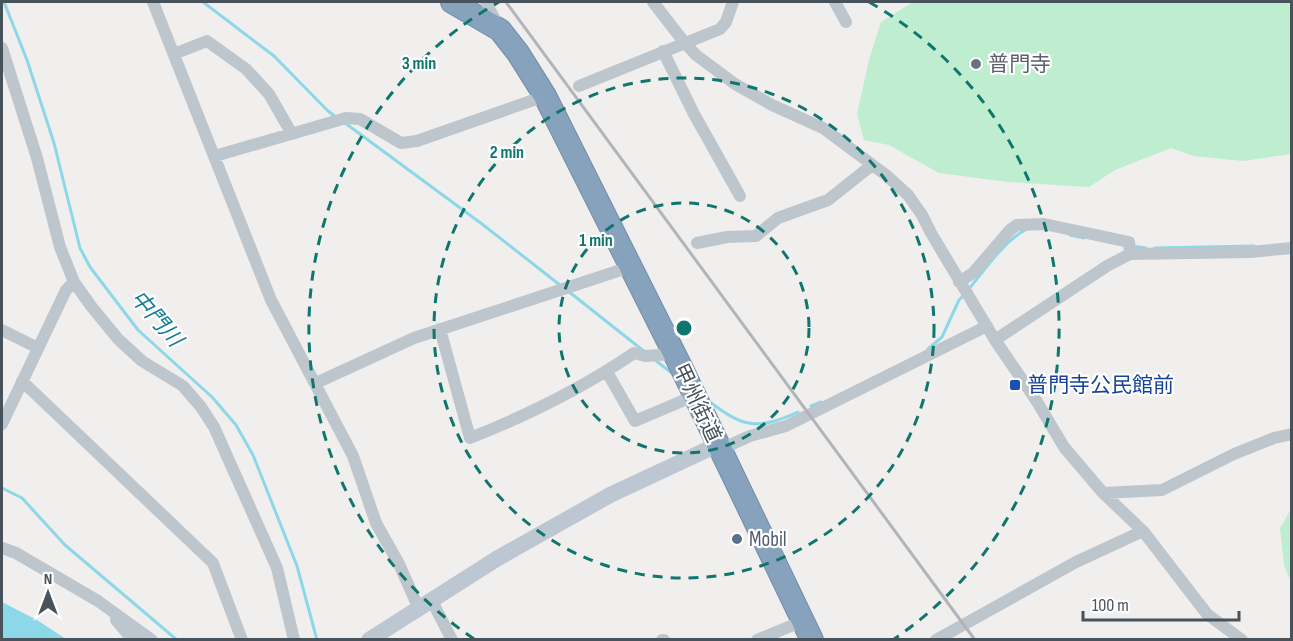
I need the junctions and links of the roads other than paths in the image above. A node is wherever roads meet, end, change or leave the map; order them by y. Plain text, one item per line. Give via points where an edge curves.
1 (153, 2) edge
2 (452, 2) edge
3 (486, 2) edge
4 (653, 2) edge
5 (734, 2) edge
6 (835, 2) edge
7 (846, 22) dead end
8 (500, 30) junction
9 (684, 42) junction
10 (2, 48) edge
11 (663, 51) junction
12 (174, 54) junction
13 (579, 86) dead end
14 (544, 96) junction
15 (292, 134) junction
16 (215, 156) junction
17 (872, 165) junction
18 (740, 196) dead end
19 (697, 243) dead end
20 (1292, 248) edge
21 (1130, 250) junction
22 (630, 267) junction
23 (75, 282) junction
24 (961, 284) junction
25 (987, 326) junction
26 (440, 329) junction
27 (2, 330) edge
28 (995, 340) junction
29 (38, 348) junction
30 (672, 359) junction
31 (607, 372) junction
32 (22, 381) junction
33 (316, 383) junction
34 (694, 396) junction
35 (2, 424) edge
36 (1292, 434) edge
37 (718, 448) junction
38 (1102, 493) junction
39 (1143, 531) junction
40 (2, 548) edge
41 (98, 601) junction
42 (425, 605) junction
43 (807, 630) edge
44 (133, 639) edge
45 (152, 639) edge
46 (242, 639) edge
47 (294, 639) edge
48 (369, 639) edge
49 (452, 639) edge
50 (757, 639) edge
51 (936, 639) edge
52 (1242, 639) edge

1 - 12 street
2 - 8 highway, 甲州街道
3 - 8 street
4 - 9 street
5 - 9 street via 720,29
6 - 7 street
8 - 14 highway, 甲州街道
9 - 11 street
9 - 17 street via 735,84 823,128
10 - 23 street via 60,247
11 - 13 street
11 - 18 street
12 - 15 street via 207,41 254,77 269,94
12 - 16 street
14 - 15 street via 417,141 401,143 360,120 346,118
14 - 22 highway, 甲州街道
15 - 16 street
16 - 33 street via 271,300
17 - 19 street via 828,201 778,218 756,236
17 - 24 street via 908,195
20 - 21 street via 1250,252
21 - 24 street via 1044,224 1017,225
21 - 28 street
22 - 26 street
22 - 30 highway, 甲州街道
23 - 29 street via 66,290
23 - 47 street via 118,339 142,361 183,386 214,427 277,568
24 - 25 street
25 - 28 street
25 - 37 street via 786,426
26 - 31 street via 470,438 516,420
26 - 33 street
27 - 29 street
28 - 38 street via 1064,447
29 - 32 street
30 - 31 street via 634,353
30 - 34 highway, 甲州街道
31 - 34 street via 635,421
32 - 35 street
32 - 46 street via 213,563
33 - 42 street via 353,456 376,523
34 - 37 highway, 甲州街道
36 - 38 street via 1234,454 1162,490
37 - 42 street via 610,495 498,558
37 - 43 highway, 甲州街道
38 - 39 street
39 - 51 street via 1076,562
39 - 52 street via 1206,614
40 - 41 street
41 - 44 street
41 - 45 street
42 - 48 street
42 - 49 street
43 - 50 street

